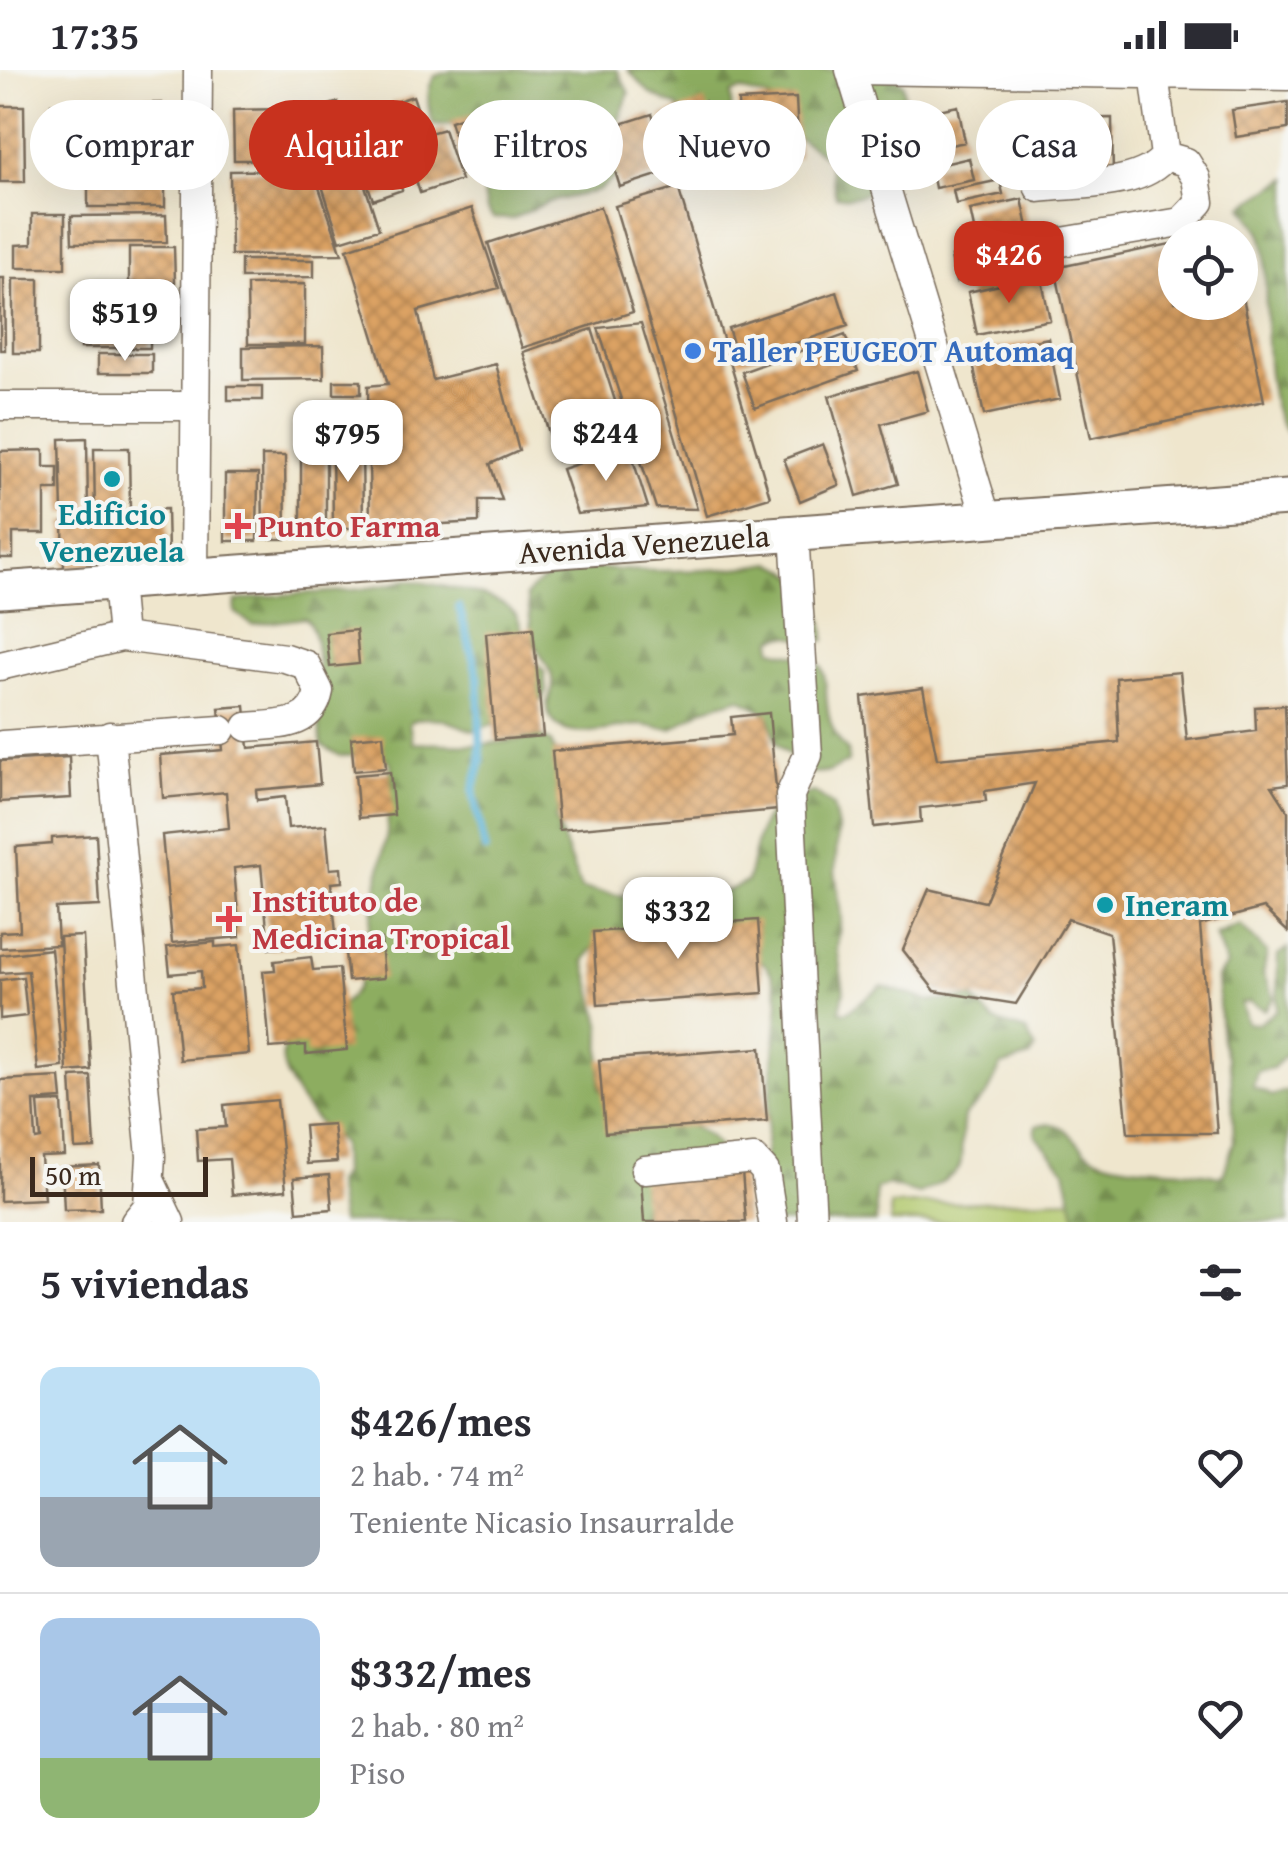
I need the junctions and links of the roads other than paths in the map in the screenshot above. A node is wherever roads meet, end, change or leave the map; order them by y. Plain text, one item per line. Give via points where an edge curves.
1 (198, 70) edge
2 (853, 70) edge
3 (1154, 74) junction
4 (1288, 76) edge
5 (1166, 156) junction
6 (1112, 179) edge
7 (1050, 244) dead end
8 (0, 406) edge
9 (196, 406) junction
10 (1288, 498) edge
11 (986, 520) junction
12 (794, 534) junction
13 (194, 576) junction
14 (117, 582) junction
15 (0, 590) edge
16 (122, 636) junction
17 (0, 666) edge
18 (110, 736) junction
19 (2, 745) edge
20 (645, 1170) dead end
21 (152, 1184) junction
22 (135, 1222) edge
23 (170, 1222) edge
24 (773, 1222) edge
25 (812, 1222) edge

1 - 9 street
2 - 3 street
2 - 11 street
3 - 4 street
3 - 5 street
5 - 6 street via 1141,175
5 - 7 street via 1186,162 1196,178 1200,202 1181,222
8 - 9 street
9 - 13 street
10 - 11 main road, Avenida Venezuela
11 - 12 main road, Avenida Venezuela
12 - 13 main road, Avenida Venezuela
12 - 25 street via 808,754 790,795
13 - 14 main road, Avenida Venezuela
14 - 15 main road, Avenida Venezuela
14 - 16 street
16 - 17 street
16 - 18 street via 286,658 306,665 319,691 311,713 295,723
18 - 19 street
18 - 21 street
20 - 24 street via 754,1159 765,1172
21 - 22 street via 148,1206
21 - 23 street

